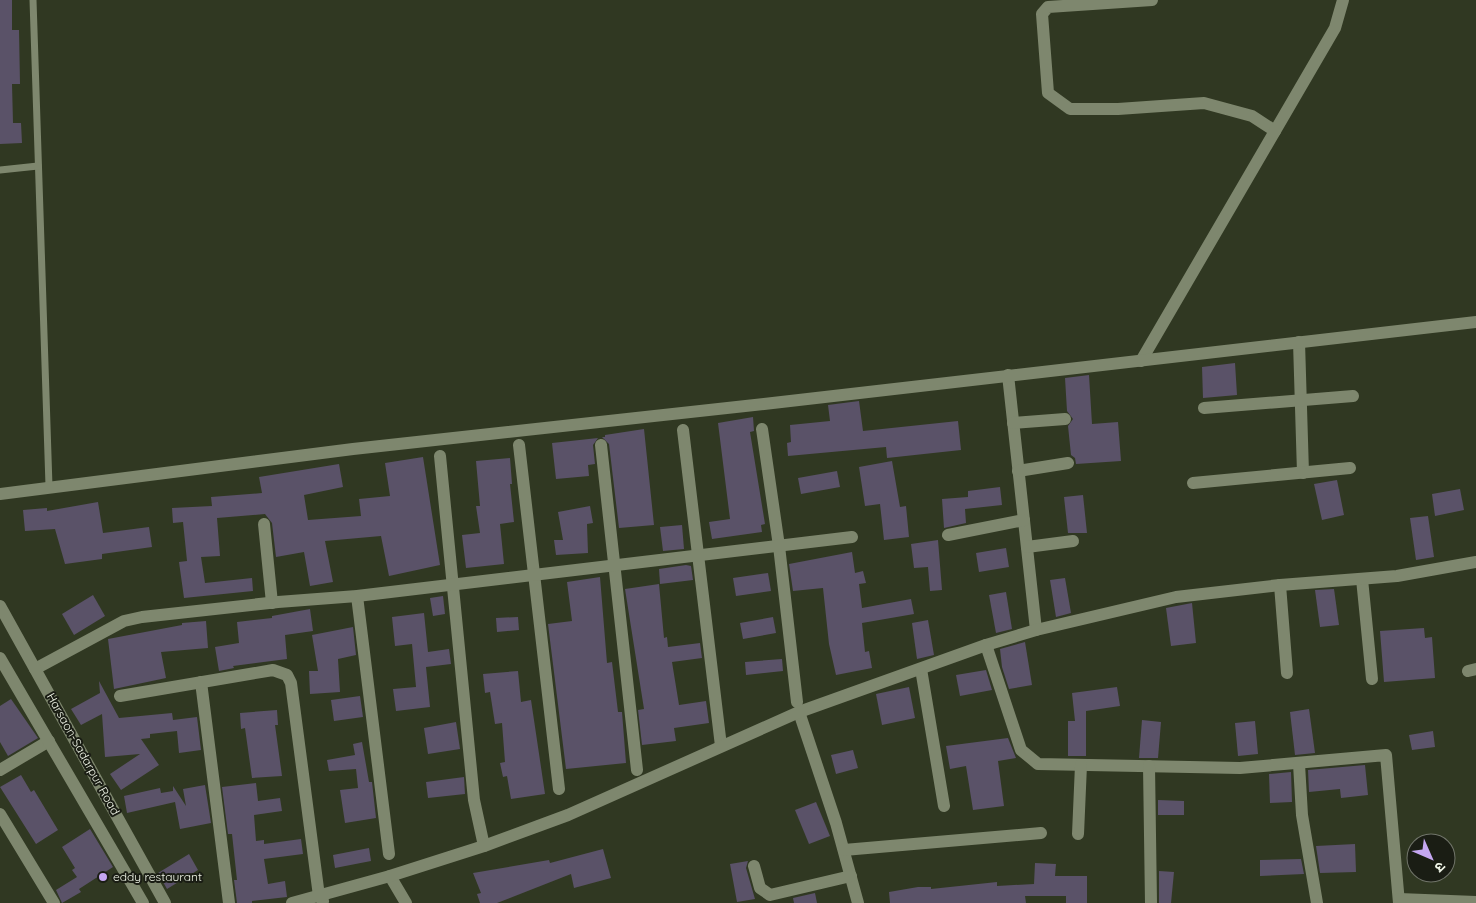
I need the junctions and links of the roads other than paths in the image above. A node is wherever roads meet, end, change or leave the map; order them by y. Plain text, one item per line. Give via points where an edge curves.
1 (33, 0) edge
2 (1152, 0) edge
3 (1343, 0) edge
4 (1275, 130) junction
5 (38, 166) junction
6 (0, 170) edge
7 (1476, 322) edge
8 (1299, 342) junction
9 (1141, 361) junction
10 (1008, 375) junction
11 (1353, 396) dead end
12 (1301, 400) junction
13 (1204, 408) dead end
14 (1065, 418) dead end
15 (1013, 423) junction
16 (762, 429) dead end
17 (683, 430) dead end
18 (519, 445) dead end
19 (602, 445) dead end
20 (440, 456) dead end
21 (1068, 463) dead end
22 (1350, 468) dead end
23 (1018, 471) junction
24 (1303, 473) junction
25 (1193, 483) dead end
26 (49, 486) junction
27 (0, 494) edge
28 (1024, 520) junction
29 (264, 524) dead end
30 (948, 535) dead end
31 (852, 537) dead end
32 (1073, 541) dead end
33 (779, 546) junction
34 (1027, 547) junction
35 (698, 555) junction
36 (1476, 562) edge
37 (615, 565) junction
38 (534, 575) junction
39 (1362, 579) junction
40 (454, 585) junction
41 (1280, 585) junction
42 (357, 596) junction
43 (272, 603) junction
44 (0, 606) edge
45 (1036, 630) junction
46 (986, 645) junction
47 (0, 658) edge
48 (35, 669) junction
49 (921, 669) junction
50 (1287, 673) dead end
51 (1372, 679) dead end
52 (201, 682) junction
53 (120, 696) dead end
54 (798, 707) junction
55 (49, 741) junction
56 (722, 746) junction
57 (1081, 764) junction
58 (1299, 764) junction
59 (1149, 766) junction
60 (0, 770) edge
61 (637, 770) dead end
62 (559, 789) dead end
63 (944, 806) dead end
64 (0, 814) edge
65 (1042, 833) dead end
66 (1078, 834) dead end
67 (484, 846) junction
68 (844, 850) junction
69 (389, 854) dead end
70 (754, 866) dead end
71 (390, 876) junction
72 (851, 876) junction
73 (322, 899) edge
74 (1399, 901) edge
75 (1476, 902) edge
76 (54, 903) edge
77 (143, 903) edge
78 (165, 903) edge
79 (229, 903) edge
80 (292, 903) edge
81 (406, 903) edge
82 (858, 903) edge
83 (1151, 903) edge
84 (1317, 903) edge

1 - 5 lane
2 - 4 street via 1048,7 1042,14 1048,93 1070,109 1204,103 1252,116
3 - 4 street via 1335,28
4 - 9 street
5 - 6 lane
5 - 26 lane
7 - 8 street
8 - 9 street
8 - 12 street
9 - 10 street
10 - 15 street
10 - 26 street
11 - 12 street
12 - 13 street
12 - 24 street
14 - 15 street
15 - 23 street
16 - 33 street
17 - 35 street
18 - 38 street
19 - 37 street
20 - 40 street
21 - 23 street
22 - 24 street
23 - 28 street
24 - 25 street
26 - 27 street
28 - 30 street
28 - 34 street
29 - 43 street
31 - 33 street
32 - 34 street
33 - 35 street
33 - 54 street
34 - 45 street
35 - 37 street
35 - 56 street
36 - 39 street via 1422,573
37 - 38 street
37 - 61 street
38 - 40 street
38 - 62 street
39 - 41 street
39 - 51 street
40 - 42 street
40 - 67 street via 474,800
41 - 45 street via 1176,597
41 - 50 street
42 - 43 street
42 - 69 street
43 - 48 street via 124,621
44 - 48 street, Harsaon-Sadarpur Road
45 - 46 street
46 - 49 street
46 - 57 street via 1021,750 1038,764
47 - 55 street, Harsaon-Sadarpur Road
48 - 78 street, Harsaon-Sadarpur Road
49 - 54 street
49 - 63 street
52 - 53 street
52 - 73 street via 273,670 287,675
52 - 79 street
54 - 56 street
54 - 68 street
55 - 60 street
55 - 77 street, Harsaon-Sadarpur Road
56 - 67 street via 568,815
57 - 59 street
57 - 66 street
58 - 59 street via 1240,768
58 - 74 street via 1386,755
58 - 84 street via 1302,815
59 - 83 street
64 - 76 street
65 - 68 street
67 - 71 street
68 - 72 street
70 - 72 street via 760,888 770,895
71 - 73 street
71 - 81 street
72 - 82 street
73 - 80 street
74 - 75 street

